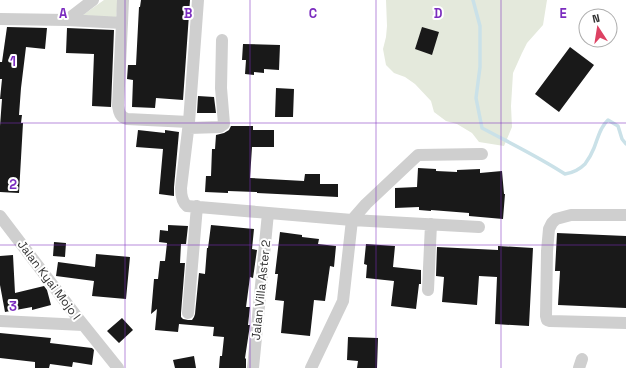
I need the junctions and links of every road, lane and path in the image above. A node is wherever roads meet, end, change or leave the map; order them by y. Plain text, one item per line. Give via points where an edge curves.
1 (93, 0) edge
2 (123, 0) edge
3 (198, 0) edge
4 (0, 19) edge
5 (67, 20) junction
6 (122, 23) junction
7 (222, 40) dead end
8 (189, 125) junction
9 (482, 154) dead end
10 (197, 206) junction
11 (268, 213) junction
12 (626, 215) edge
13 (0, 216) edge
14 (352, 220) junction
15 (431, 224) junction
16 (479, 227) dead end
17 (428, 290) dead end
18 (188, 314) dead end
19 (0, 321) edge
20 (626, 323) edge
21 (83, 325) junction
22 (118, 368) edge
23 (253, 368) edge
24 (311, 368) edge

1 - 5 street
2 - 6 street
3 - 8 street
4 - 5 street
5 - 6 street
6 - 8 street via 118,106 121,116 126,119
7 - 8 street via 221,88 224,124 220,127
8 - 10 street via 181,193 187,206
9 - 14 street via 418,155
10 - 11 street
10 - 18 street
11 - 14 street
11 - 23 street, Jalan Villa Aster 2
12 - 20 street via 571,215 556,219 552,223 548,251 546,316 550,321
13 - 21 street, Jalan Kyai Mojo I
14 - 15 street
14 - 24 street via 343,301
15 - 16 street
15 - 17 street
19 - 21 street, Jalan Kyai Mojo I
21 - 22 street, Jalan Kyai Mojo I

